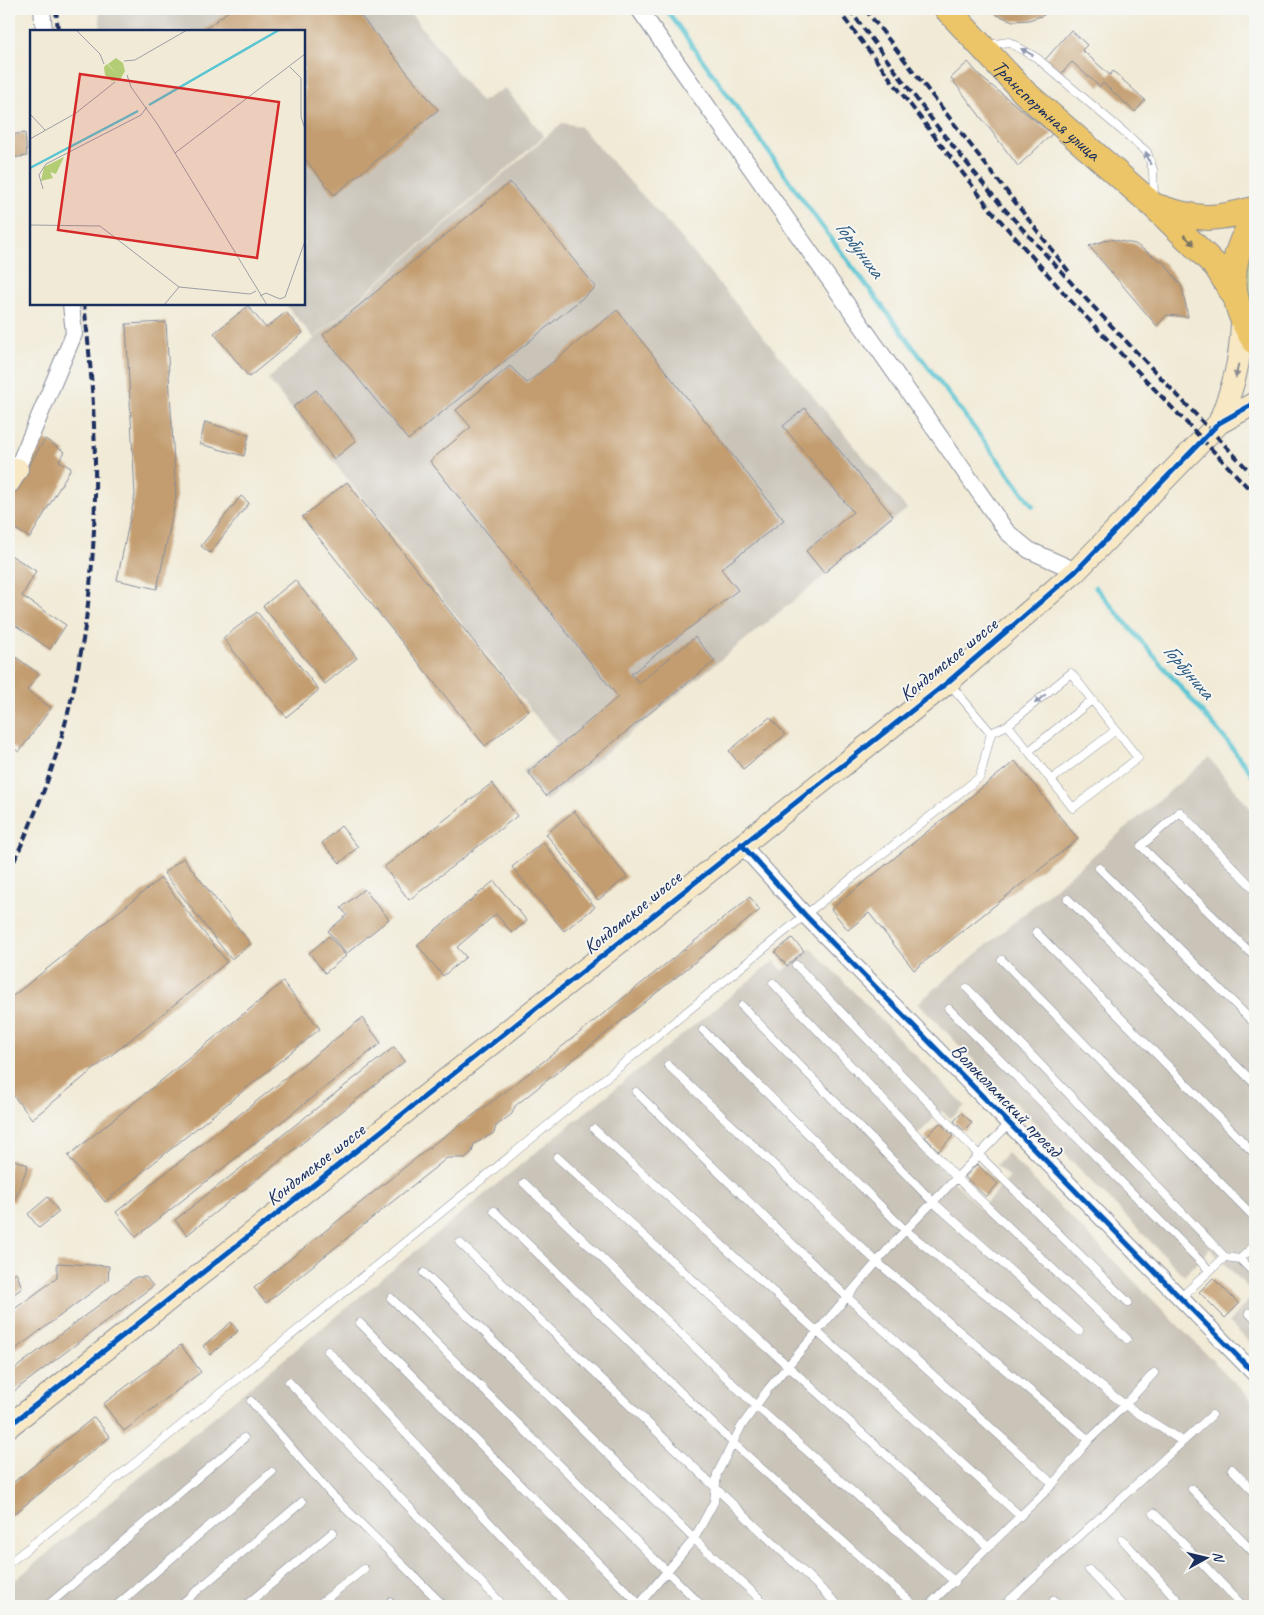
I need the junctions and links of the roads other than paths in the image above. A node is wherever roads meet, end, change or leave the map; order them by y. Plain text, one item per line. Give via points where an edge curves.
1 (42, 9) edge
2 (639, 9) edge
3 (947, 9) edge
4 (44, 30) edge
5 (980, 47) junction
6 (1154, 206) junction
7 (1255, 209) edge
8 (1255, 219) edge
9 (1234, 295) junction
10 (71, 305) edge
11 (1249, 332) edge
12 (1255, 403) edge
13 (1219, 423) junction
14 (11, 471) edge
15 (1076, 571) junction
16 (948, 682) junction
17 (1092, 700) junction
18 (1008, 725) junction
19 (1116, 730) junction
20 (991, 733) junction
21 (1029, 751) junction
22 (1052, 780) junction
23 (741, 844) junction
24 (1099, 868) dead end
25 (1255, 890) edge
26 (1068, 899) dead end
27 (805, 915) junction
28 (1036, 932) dead end
29 (1255, 957) edge
30 (1002, 960) dead end
31 (796, 965) dead end
32 (773, 983) dead end
33 (967, 988) dead end
34 (742, 1006) dead end
35 (949, 1008) dead end
36 (1255, 1024) edge
37 (703, 1030) dead end
38 (668, 1065) dead end
39 (1255, 1084) edge
40 (636, 1092) dead end
41 (1009, 1124) junction
42 (594, 1130) dead end
43 (1255, 1154) edge
44 (979, 1155) junction
45 (557, 1157) dead end
46 (957, 1178) junction
47 (524, 1183) dead end
48 (933, 1202) junction
49 (494, 1211) dead end
50 (1255, 1218) edge
51 (905, 1230) junction
52 (460, 1243) dead end
53 (1255, 1244) edge
54 (1225, 1257) junction
55 (1240, 1259) junction
56 (877, 1262) junction
57 (1209, 1270) junction
58 (424, 1273) dead end
59 (1255, 1274) edge
60 (847, 1297) junction
61 (1181, 1297) junction
62 (391, 1298) dead end
63 (1128, 1302) dead end
64 (360, 1323) dead end
65 (1079, 1331) dead end
66 (816, 1333) junction
67 (1127, 1338) dead end
68 (328, 1352) dead end
69 (789, 1365) junction
70 (1154, 1372) dead end
71 (1255, 1374) edge
72 (289, 1382) dead end
73 (251, 1401) dead end
74 (1125, 1405) junction
75 (756, 1406) junction
76 (1212, 1415) dead end
77 (9, 1426) edge
78 (244, 1438) dead end
79 (1089, 1440) junction
80 (1182, 1441) junction
81 (733, 1443) junction
82 (1232, 1469) dead end
83 (272, 1472) dead end
84 (1053, 1484) junction
85 (1192, 1489) dead end
86 (715, 1490) junction
87 (1255, 1493) edge
88 (302, 1502) dead end
89 (1154, 1514) dead end
90 (1020, 1516) junction
91 (333, 1532) dead end
92 (694, 1539) junction
93 (1122, 1539) dead end
94 (988, 1547) junction
95 (1255, 1554) edge
96 (9, 1563) edge
97 (364, 1570) dead end
98 (1089, 1570) dead end
99 (667, 1572) junction
100 (955, 1582) junction
101 (47, 1606) edge
102 (116, 1606) edge
103 (179, 1606) edge
104 (245, 1606) edge
105 (317, 1606) edge
106 (444, 1606) edge
107 (504, 1606) edge
108 (568, 1606) edge
109 (640, 1606) edge
110 (702, 1606) edge
111 (768, 1606) edge
112 (839, 1606) edge
113 (915, 1606) edge
114 (928, 1606) edge
115 (1003, 1606) edge
116 (1123, 1606) edge
117 (1183, 1606) edge
118 (1244, 1606) edge

1 - 4 street
2 - 15 street via 1007,532 1029,550
3 - 5 main road, Транспортная улица
5 - 6 main road, Транспортная улица via 1024,92
6 -> 5 lane via 1153,170 1147,152 1037,58 1009,42
6 - 7 main road, Транспортная улица via 1188,217 1222,218
6 -> 9 main road, Транспортная улица via 1216,266
8 - 9 main road via 1245,232 1234,263
9 - 11 main road
10 - 14 street via 74,334
11 -> 13 street, Кондомское шоссе via 1241,351 1235,383
12 - 13 street, Кондомское шоссе
13 - 15 street, Кондомское шоссе
15 - 16 street, Кондомское шоссе
16 - 20 lane
16 - 23 street, Кондомское шоссе
17 -> 18 lane via 1071,673
17 - 19 lane
17 - 21 lane
18 - 20 lane
18 - 21 lane
19 - 22 lane
19 - 22 lane via 1138,758 1073,808
20 - 27 lane via 980,777
21 - 22 lane
23 - 27 street, Волоколамский проезд
23 - 77 street, Кондомское шоссе
24 - 36 lane
25 - 29 lane via 1180,812 1141,846
26 - 39 lane
27 - 41 street, Волоколамский проезд
27 - 96 lane via 142,1458
28 - 43 lane
30 - 50 lane
31 - 44 lane
32 - 46 lane
33 - 54 lane
34 - 48 lane
35 - 57 lane
37 - 51 lane
38 - 56 lane
40 - 60 lane
41 - 44 lane
41 - 61 street, Волоколамский проезд
42 - 66 lane
44 - 46 lane
44 - 63 lane
45 - 69 lane
46 - 48 lane
46 - 67 lane
47 - 75 lane
48 - 51 lane
48 - 65 lane
49 - 81 lane
51 - 56 lane
51 - 74 lane
52 - 86 lane
53 - 55 lane
54 - 55 lane
54 - 57 lane
55 - 59 lane
56 - 60 lane
56 - 79 lane
57 - 61 lane
58 - 92 lane
60 - 66 lane
60 - 84 lane
61 - 71 street, Волоколамский проезд
62 - 99 lane
64 - 109 lane
66 - 69 lane
66 - 90 lane
68 - 108 lane
69 - 75 lane
69 - 94 lane
70 - 74 lane
72 - 107 lane
73 - 106 lane via 330,1493
74 - 79 lane
74 - 80 lane
75 - 81 lane
75 - 100 lane
76 - 80 lane
78 - 101 lane
79 - 84 lane
80 - 115 lane
81 - 86 lane via 717,1474
81 - 113 lane
82 - 87 lane
83 - 102 lane
84 - 90 lane
85 - 95 lane
86 - 92 lane via 714,1502
86 - 112 lane
88 - 103 lane
89 - 118 lane
90 - 94 lane
91 - 104 lane
92 - 99 lane
92 - 111 lane
93 - 117 lane
94 - 100 lane
97 - 105 lane
98 - 116 lane
99 - 109 lane
99 - 110 lane
100 - 114 lane

